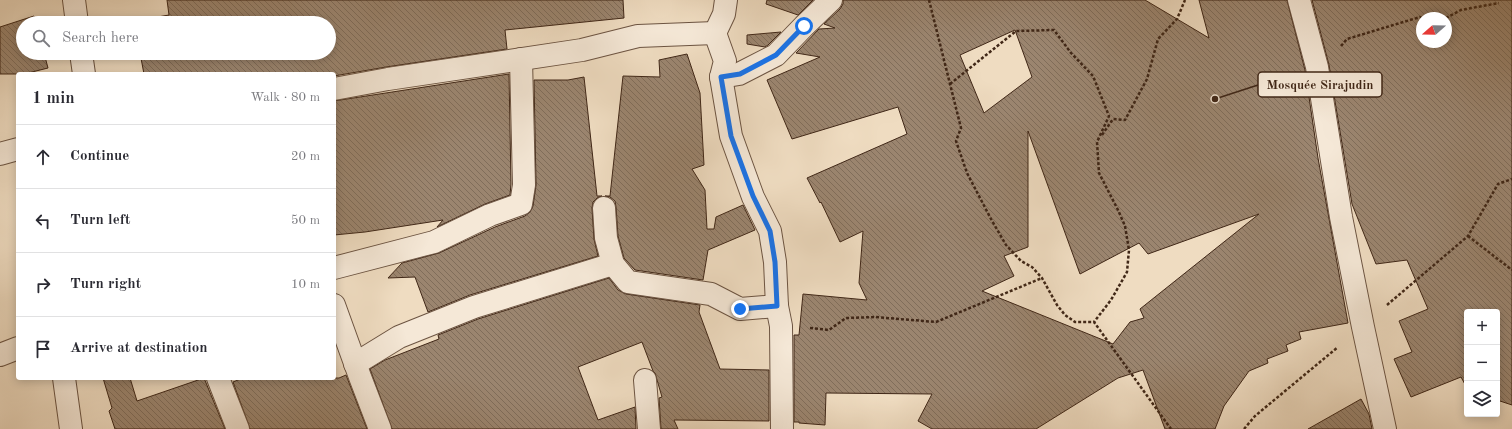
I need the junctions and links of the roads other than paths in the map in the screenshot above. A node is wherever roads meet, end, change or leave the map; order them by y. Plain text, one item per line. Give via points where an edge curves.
1 (74, 0) edge
2 (726, 0) edge
3 (831, 0) edge
4 (1299, 0) edge
5 (76, 16) edge
6 (715, 34) junction
7 (521, 59) junction
8 (82, 60) edge
9 (84, 72) edge
10 (721, 77) junction
11 (336, 88) edge
12 (16, 150) edge
13 (0, 154) edge
14 (604, 208) dead end
15 (613, 264) junction
16 (336, 267) edge
17 (336, 311) edge
18 (779, 316) junction
19 (16, 349) edge
20 (0, 355) edge
21 (355, 364) junction
22 (64, 380) edge
23 (219, 380) edge
24 (646, 380) dead end
25 (71, 429) edge
26 (238, 429) edge
27 (380, 429) edge
28 (649, 429) edge
29 (782, 429) edge
30 (1385, 429) edge

1 - 5 street
2 - 6 street via 724,14
3 - 10 street via 776,55 740,74
4 - 30 street via 1316,67 1341,217
6 - 7 street via 638,36 582,50
6 - 10 street via 725,61
7 - 11 street
7 - 16 street via 524,185 521,204 490,215 434,242
8 - 9 street
10 - 18 street via 731,136 753,196 770,231
12 - 13 street
14 - 15 street via 606,238
15 - 18 street via 628,282 711,294 740,309
15 - 21 street via 474,307 398,337
17 - 21 street
18 - 29 street
19 - 20 street
21 - 27 street
22 - 25 street
23 - 26 street
24 - 28 street

